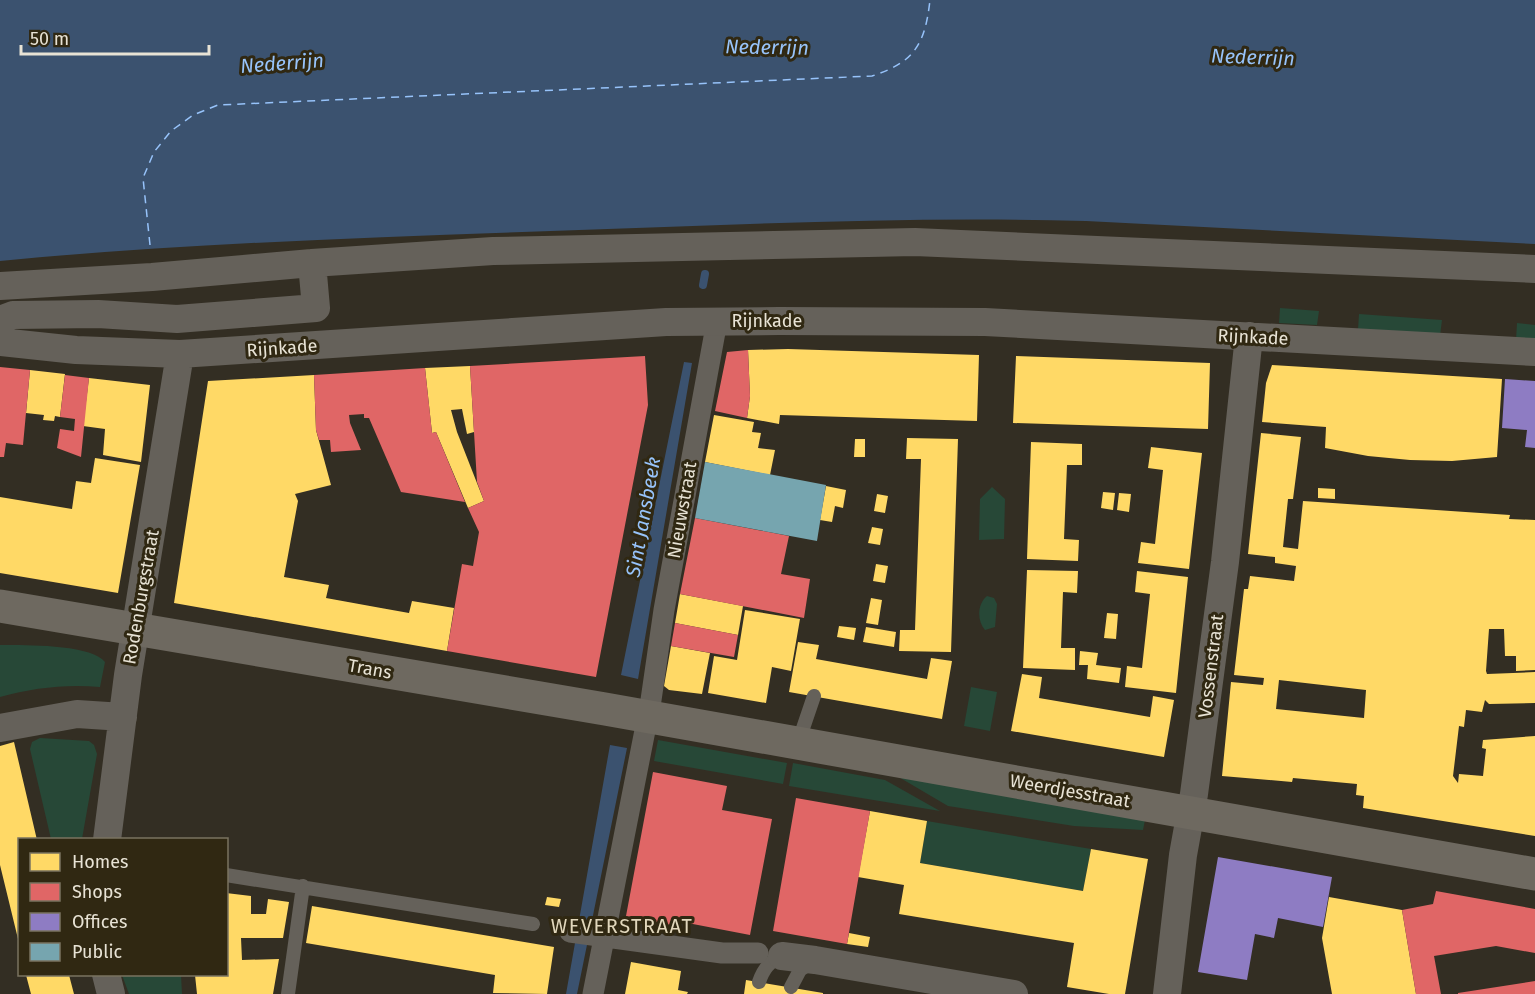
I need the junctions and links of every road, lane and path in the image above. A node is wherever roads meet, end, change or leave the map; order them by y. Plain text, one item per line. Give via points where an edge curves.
1 (312, 263) junction
2 (1535, 269) edge
3 (0, 286) edge
4 (0, 320) edge
5 (717, 321) junction
6 (1249, 336) junction
7 (0, 342) edge
8 (1535, 352) edge
9 (180, 354) junction
10 (0, 606) edge
11 (136, 630) junction
12 (814, 696) dead end
13 (605, 709) joint
14 (647, 716) junction
15 (123, 717) junction
16 (0, 728) edge
17 (798, 743) junction
18 (1191, 813) junction
19 (107, 838) edge
20 (1535, 874) edge
21 (228, 875) edge
22 (303, 886) junction
23 (533, 924) dead end
24 (585, 934) junction
25 (770, 955) junction
26 (815, 960) junction
27 (106, 976) edge
28 (759, 982) dead end
29 (791, 987) dead end
30 (111, 994) edge
31 (288, 994) edge
32 (593, 994) edge
33 (1014, 994) edge
34 (1167, 994) edge

1 - 2 street via 493,251 915,242
1 - 3 street
1 - 4 street, Rijnkade via 316,308 177,319 98,314 13,315
5 - 6 street, Rijnkade via 985,322
5 - 9 street, Rijnkade
5 - 14 street, Nieuwstraat
6 - 8 street, Rijnkade
6 - 18 street, Vossenstraat via 1224,568
7 - 9 street, Rijnkade
9 - 11 street, Rodenburgstraat
10 - 11 main road, Trans
11 - 13 main road, Trans
11 - 15 street, Rodenburgstraat
12 - 17 lane
13 - 14 main road, Weerdjesstraat
14 - 17 main road, Weerdjesstraat
14 - 24 street, Nieuwstraat
15 - 16 street via 77,714
15 - 19 street, Rodenburgstraat
17 - 18 main road, Weerdjesstraat
18 - 20 main road, Weerdjesstraat
18 - 34 street, Vossenstraat
21 - 22 lane
22 - 23 lane
22 - 31 lane
24 - 25 street via 722,953
24 - 32 street, Nieuwstraat
25 - 26 street
25 - 28 lane via 776,958 764,969
26 - 29 lane via 800,970
26 - 33 street
27 - 30 street

